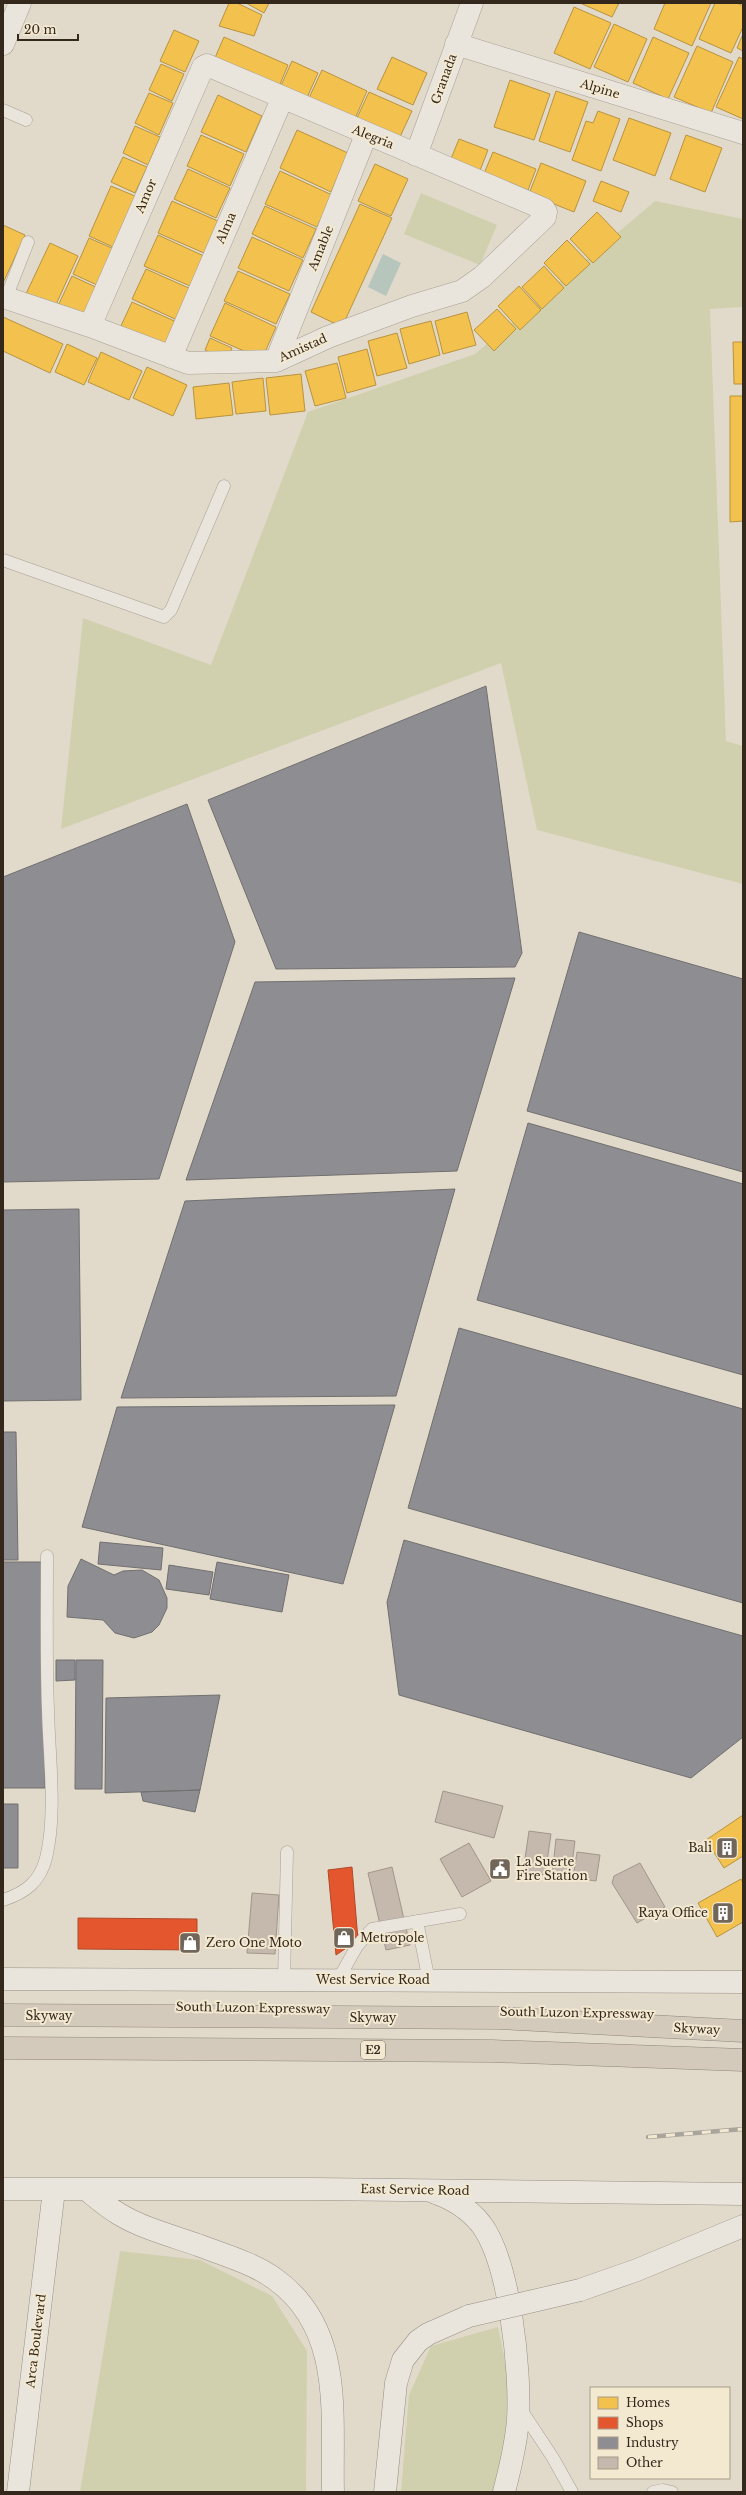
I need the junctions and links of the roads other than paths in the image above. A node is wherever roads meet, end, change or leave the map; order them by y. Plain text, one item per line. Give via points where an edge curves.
1 (20, 3) edge
2 (472, 3) edge
3 (3, 44) edge
4 (456, 44) junction
5 (203, 67) joint
6 (282, 99) junction
7 (3, 110) edge
8 (26, 120) dead end
9 (743, 133) edge
10 (366, 135) junction
11 (416, 155) junction
12 (544, 209) joint
13 (28, 242) dead end
14 (4, 297) edge
15 (90, 326) junction
16 (171, 357) junction
17 (276, 361) junction
18 (224, 486) dead end
19 (3, 560) edge
20 (47, 1556) dead end
21 (287, 1852) dead end
22 (3, 1900) edge
23 (460, 1914) dead end
24 (417, 1921) junction
25 (3, 1979) edge
26 (284, 1980) junction
27 (338, 1980) junction
28 (429, 1980) junction
29 (743, 1982) edge
30 (3, 2004) edge
31 (3, 2015) edge
32 (743, 2016) edge
33 (743, 2031) edge
34 (3, 2048) edge
35 (3, 2052) edge
36 (743, 2060) edge
37 (3, 2190) edge
38 (54, 2190) junction
39 (87, 2190) junction
40 (427, 2190) junction
41 (743, 2194) edge
42 (743, 2226) edge
43 (518, 2405) junction
44 (18, 2492) edge
45 (334, 2492) edge
46 (385, 2492) edge
47 (504, 2492) edge
48 (572, 2492) edge
49 (653, 2492) edge
50 (672, 2492) edge

1 - 3 main road
2 - 4 main road, Granada
4 - 9 main road, Alpine
4 - 11 main road, Granada
5 - 6 main road, Alegria via 211,66
5 - 15 main road, Amor
6 - 10 main road, Alegria
6 - 16 main road, Alma
7 - 8 lane
10 - 11 main road, Alegria
10 - 17 main road, Amable
11 - 12 main road, Alegria
12 - 17 main road, Amistad via 545,217 482,277 462,291 412,306 328,337
13 - 14 lane
14 - 15 main road, Amistad
15 - 16 main road, Amistad
16 - 17 main road, Amistad via 188,363
18 - 19 lane via 171,610 164,617
20 - 22 lane via 46,1680 50,1832 46,1859 32,1885 19,1895
21 - 26 lane
23 - 24 lane
24 - 27 lane via 372,1929 357,1946
24 - 28 lane
25 - 26 main road, West Service Road
26 - 27 main road, West Service Road
27 - 28 main road, West Service Road
28 - 29 main road, West Service Road
30 - 32 highway, South Luzon Expressway
31 - 33 highway, Skyway via 499,2018
34 - 36 highway, E2, bridge via 492,2051
35 - 36 highway, E2
37 - 38 main road, East Service Road
38 - 39 main road, East Service Road
38 - 44 main road, Arca Boulevard
39 - 40 main road, East Service Road
39 - 45 main road via 120,2215 260,2270 286,2288 303,2306 318,2329 327,2356
40 - 41 main road, East Service Road
40 - 43 main road via 446,2197 471,2214 484,2229 496,2252 511,2326
42 - 46 main road, bridge via 637,2270 580,2290 469,2316 418,2341 403,2360 396,2384
43 - 47 main road via 518,2422
43 - 48 lane
49 - 50 lane

